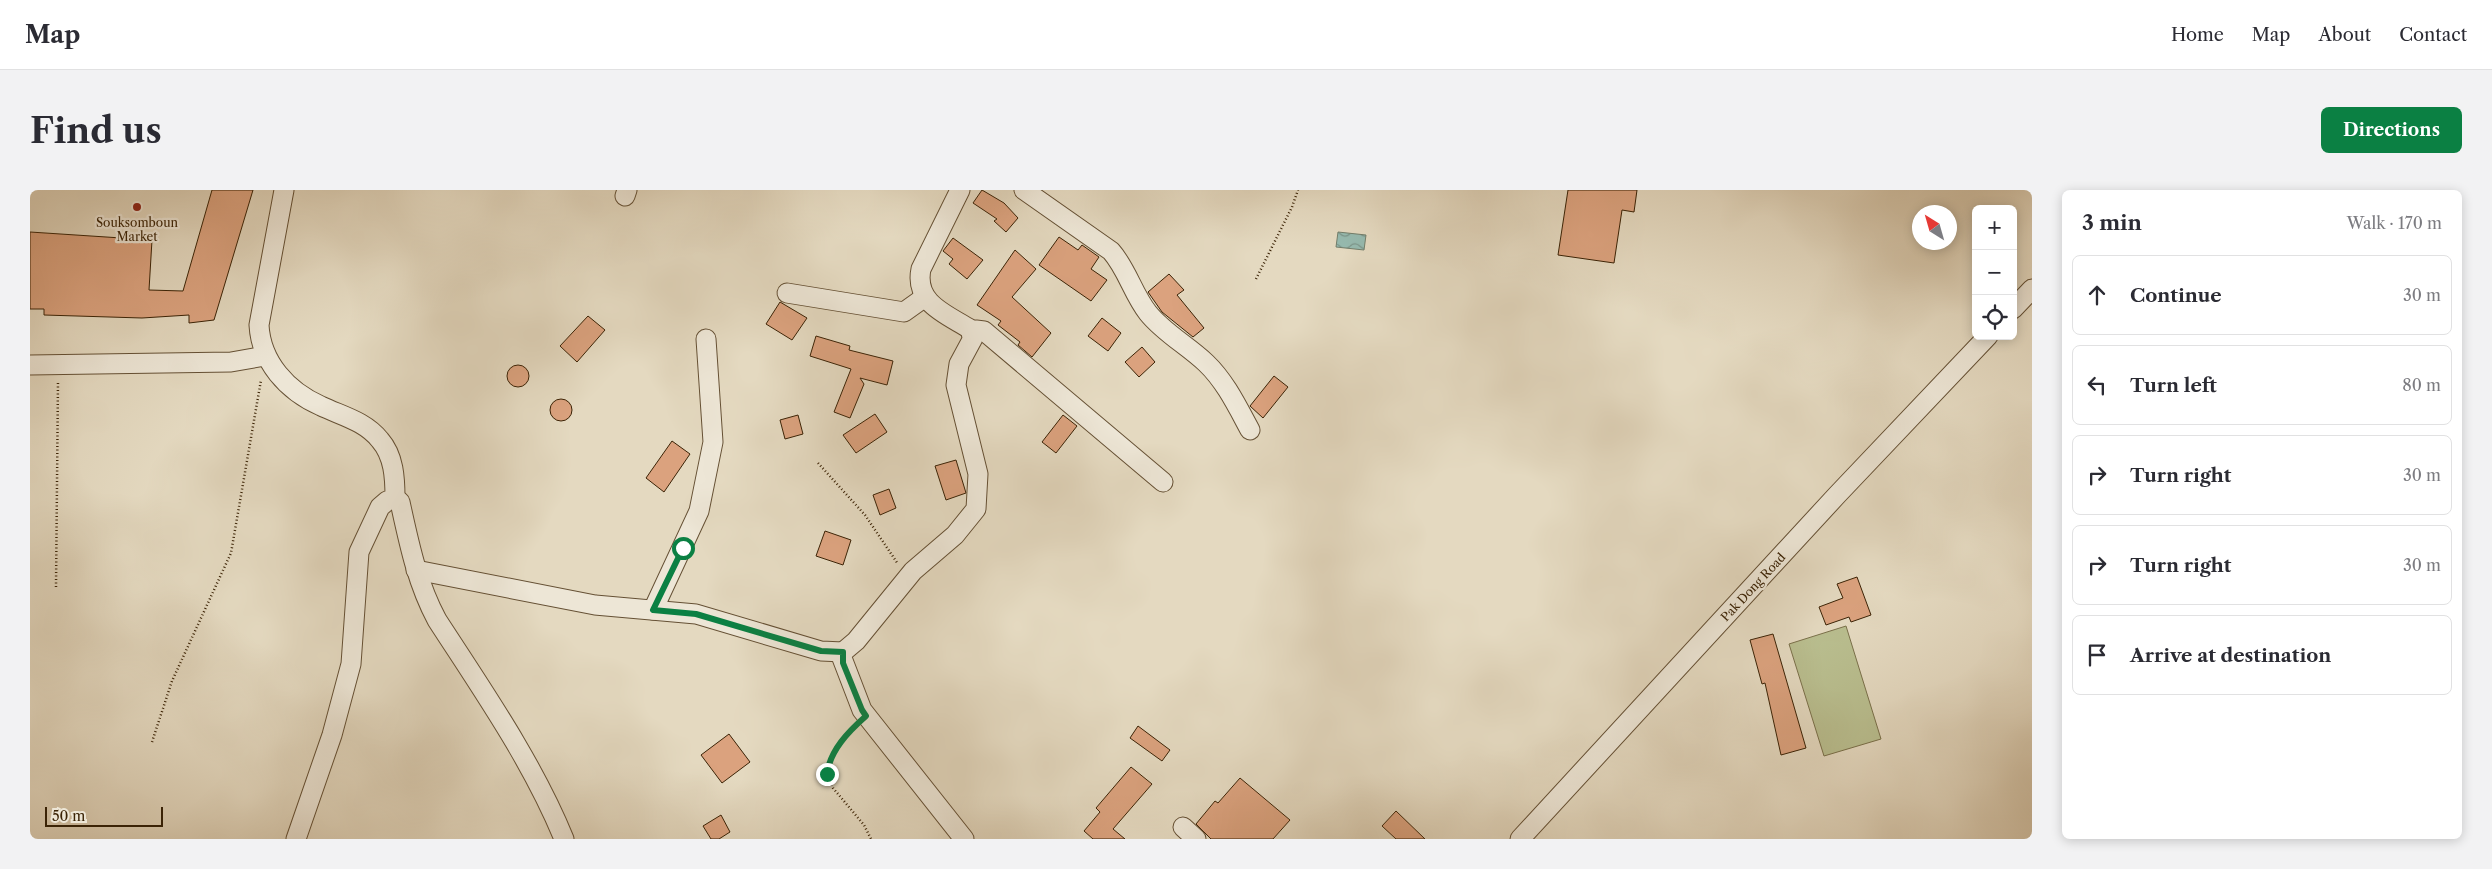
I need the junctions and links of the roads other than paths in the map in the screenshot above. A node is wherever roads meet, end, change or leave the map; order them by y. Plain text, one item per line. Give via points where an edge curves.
1 (284, 190) edge
2 (960, 190) edge
3 (1024, 190) edge
4 (2032, 289) edge
5 (788, 293) dead end
6 (925, 297) junction
7 (2017, 305) edge
8 (971, 333) junction
9 (706, 339) dead end
10 (1984, 340) edge
11 (265, 356) junction
12 (30, 365) edge
13 (1250, 430) dead end
14 (1163, 482) dead end
15 (395, 498) junction
16 (416, 570) junction
17 (653, 610) junction
18 (843, 652) junction
19 (296, 839) edge
20 (564, 839) edge
21 (964, 839) edge
22 (1520, 839) edge

1 - 11 street via 258,325
2 - 6 street via 921,269 919,288
3 - 13 street via 1111,250 1122,263 1147,311 1165,331 1206,363 1229,391
4 - 7 street
5 - 6 street via 904,312
6 - 8 street
8 - 14 street via 984,331
8 - 18 street via 973,338 960,364 956,385 978,474 976,509 967,522 908,578 856,642
9 - 17 street via 713,442 698,511
10 - 22 street, Pak Dong Road via 1830,502
11 - 12 street via 231,362
11 - 15 street via 282,379 318,406 363,424 381,440 392,463
15 - 16 street via 400,502
15 - 19 street via 380,508 359,552 351,664 332,735
16 - 17 street via 595,605
16 - 20 street via 437,620 515,743 541,788
17 - 18 street via 696,614 821,651
18 - 21 street via 843,663 862,710

